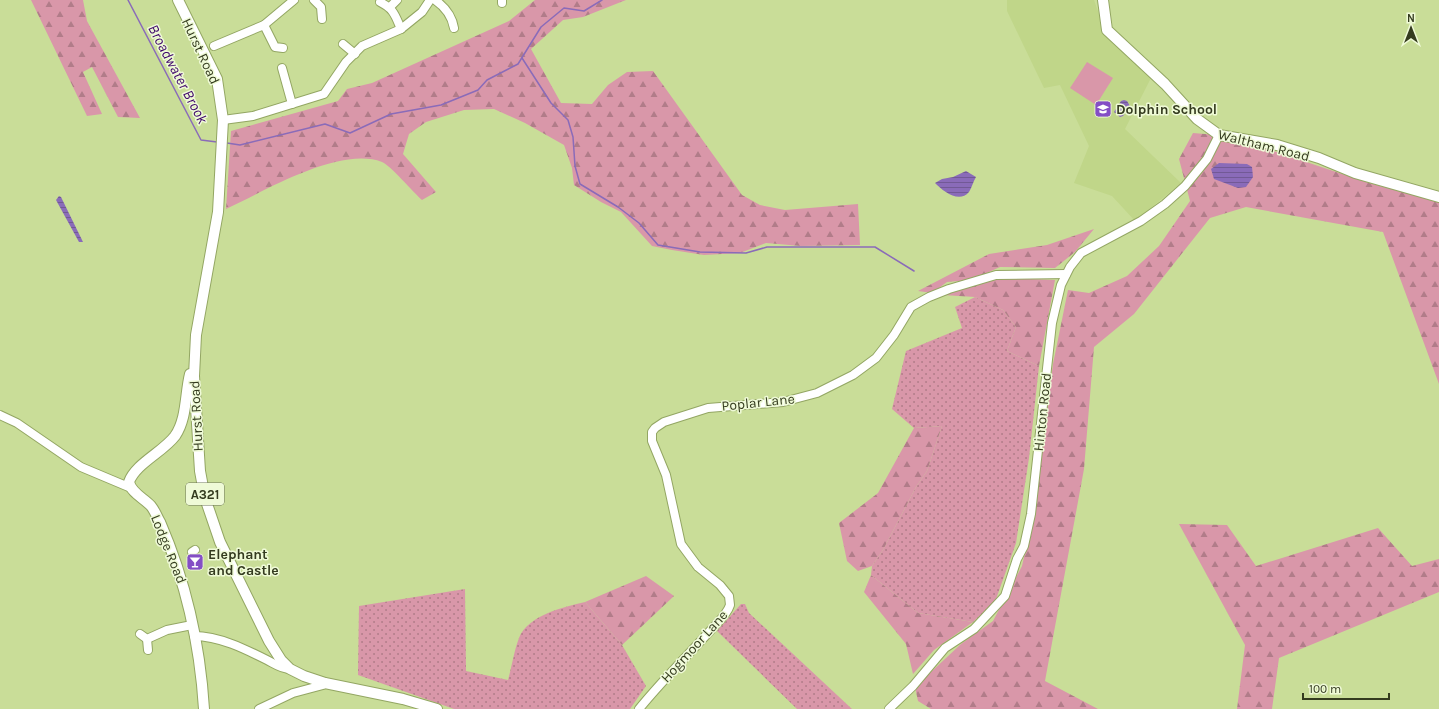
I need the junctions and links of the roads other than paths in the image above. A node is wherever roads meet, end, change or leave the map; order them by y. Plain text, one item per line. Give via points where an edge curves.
1 (178, 0) edge
2 (280, 0) edge
3 (294, 0) edge
4 (314, 0) edge
5 (397, 0) edge
6 (430, 0) edge
7 (435, 0) edge
8 (1102, 0) edge
9 (380, 2) dead end
10 (285, 7) junction
11 (390, 7) junction
12 (322, 19) dead end
13 (264, 25) junction
14 (454, 28) dead end
15 (401, 29) junction
16 (343, 44) dead end
17 (214, 46) dead end
18 (282, 48) dead end
19 (355, 54) junction
20 (282, 68) dead end
21 (292, 104) junction
22 (223, 120) junction
23 (1219, 135) junction
24 (1439, 197) edge
25 (1066, 274) junction
26 (194, 366) junction
27 (0, 415) edge
28 (183, 418) junction
29 (197, 419) junction
30 (652, 432) joint
31 (131, 477) junction
32 (113, 480) junction
33 (131, 488) junction
34 (192, 625) junction
35 (140, 634) dead end
36 (194, 636) junction
37 (148, 639) junction
38 (148, 650) dead end
39 (276, 652) junction
40 (266, 660) junction
41 (290, 669) junction
42 (308, 683) junction
43 (204, 709) edge
44 (259, 709) edge
45 (437, 709) edge
46 (639, 709) edge
47 (889, 709) edge

1 - 22 main road, Hurst Road / A321 via 217,79
2 - 10 street
3 - 10 street
4 - 12 street via 320,7
5 - 11 street
6 - 15 street via 422,12
7 - 14 street via 452,19
8 - 23 main road, Waltham Road via 1107,30 1165,84 1197,119
9 - 11 street
10 - 13 street
11 - 15 street
13 - 17 street via 238,39
13 - 18 street via 274,47
15 - 19 street via 362,46
16 - 19 street
19 - 21 street via 346,62 324,94
20 - 21 street
21 - 22 street via 253,116
22 - 26 main road, Hurst Road / A321 via 218,212 196,335
23 - 24 main road, Waltham Road via 1277,145 1362,175
23 - 25 street, Hinton Road via 1207,159 1186,186 1141,221 1082,253
25 - 30 street, Poplar Lane via 996,275 949,289 912,307 876,358 853,375 817,393 783,402 708,408 664,422
25 - 47 street, Hinton Road via 1052,323 1031,514 1024,546 1005,596 974,629 945,648 913,686
26 - 28 main road via 188,383
26 - 29 main road, Hurst Road / A321
27 - 32 street via 22,426 81,467
28 - 29 main road
28 - 31 main road via 175,437
29 - 39 main road, Hurst Road / A321 via 200,471 205,498 220,542 257,620
30 - 46 street, Hogmoor Lane via 652,441 666,475 681,544 698,567 729,596 730,605
31 - 32 street
31 - 33 main road
32 - 33 street
33 - 34 main road, Lodge Road via 151,505 160,522 180,572
34 - 36 main road, Lodge Road
34 - 37 street via 167,630
35 - 37 street
36 - 40 street via 208,636 225,641
36 - 43 main road, Lodge Road via 200,664
37 - 38 street
39 - 40 street
39 - 41 main road, Hurst Road / A321
40 - 41 street
41 - 42 main road, Hurst Road / A321
42 - 44 street
42 - 45 main road, Hurst Road / A321 via 326,683

